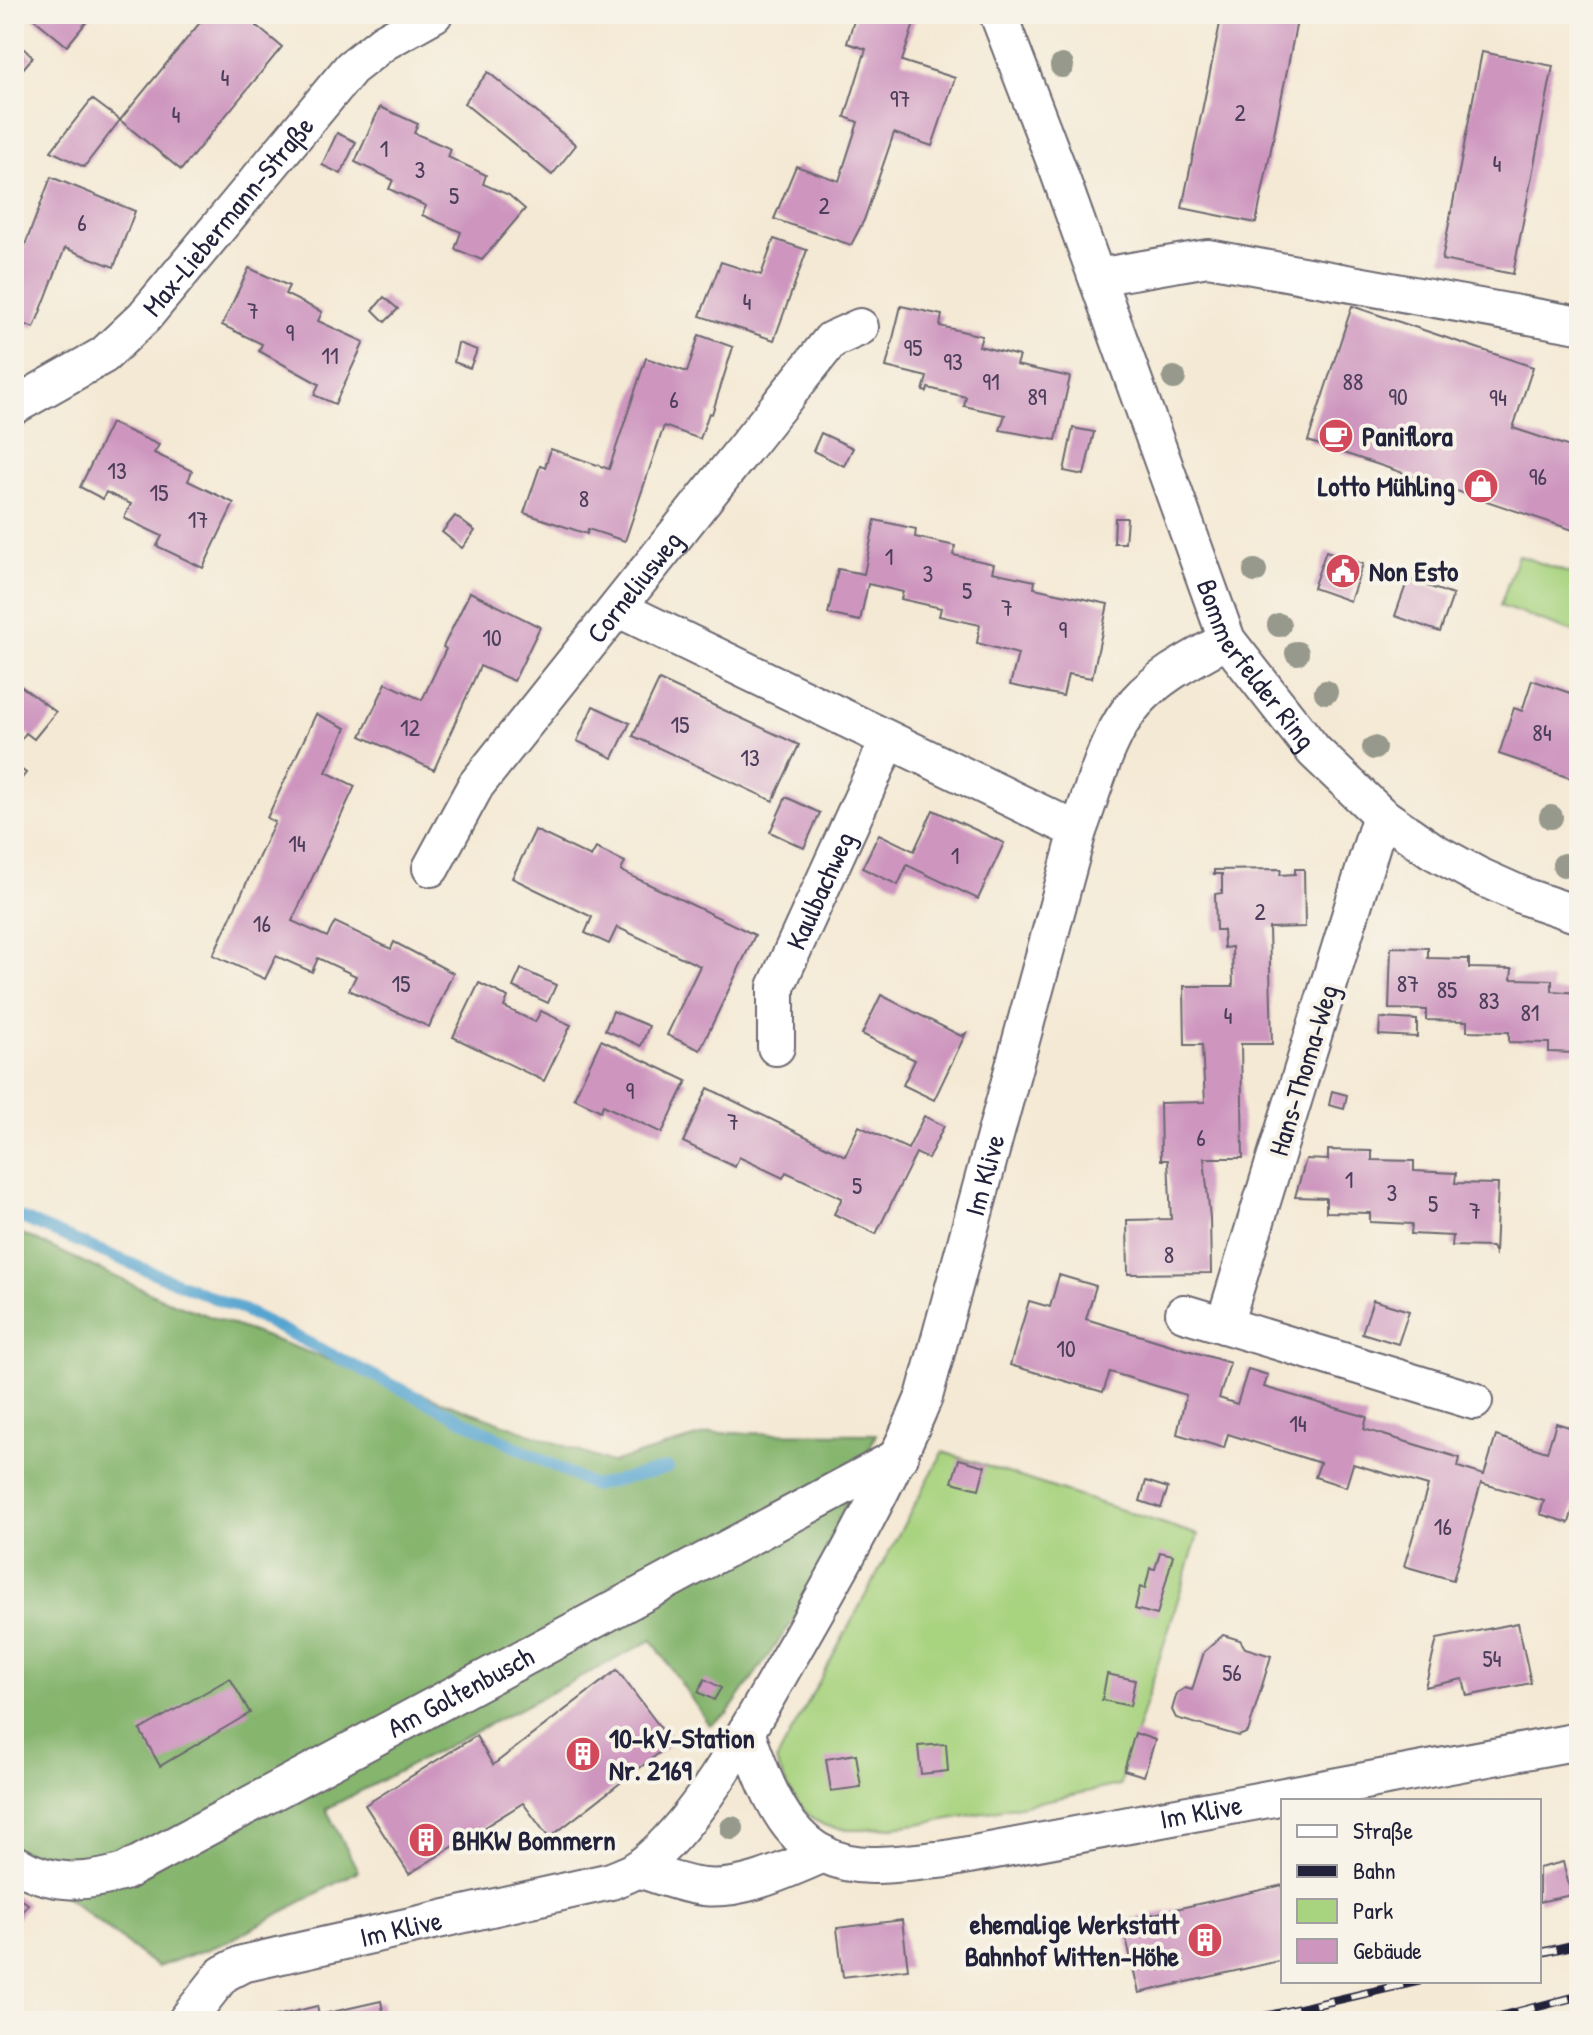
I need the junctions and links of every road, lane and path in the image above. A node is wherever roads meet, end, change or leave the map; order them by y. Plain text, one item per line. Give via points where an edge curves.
1 (434, 14) edge
2 (1005, 16) edge
3 (1097, 277) junction
4 (1579, 325) edge
5 (860, 327) dead end
6 (14, 406) edge
7 (619, 609) junction
8 (1227, 640) junction
9 (888, 741) junction
10 (1381, 815) junction
11 (1078, 831) junction
12 (431, 868) dead end
13 (1579, 915) edge
14 (776, 1047) dead end
15 (1184, 1313) dead end
16 (1224, 1325) junction
17 (1474, 1401) dead end
18 (900, 1456) junction
19 (746, 1732) junction
20 (1579, 1741) edge
21 (824, 1854) junction
22 (14, 1863) edge
23 (637, 1869) junction
24 (186, 2021) edge

1 - 6 street, Max-Liebermann-Straße via 351,68 144,317 104,355
2 - 3 street, Bommerfelder Ring
3 - 4 street via 1208,258
3 - 8 street, Bommerfelder Ring
5 - 7 street, Corneliusweg via 831,340
7 - 9 street
7 - 12 street, Corneliusweg via 476,785
8 - 10 street, Bommerfelder Ring via 1314,751
8 - 11 street, Im Klive via 1168,674 1134,704 1113,740
9 - 11 street
9 - 14 street, Kaulbachweg via 776,987
10 - 13 street, Bommerfelder Ring via 1479,876
10 - 16 street, Hans-Thoma-Weg
11 - 18 street, Im Klive via 924,1397
15 - 16 street
16 - 17 street
18 - 19 street, Im Klive
18 - 22 street, Am Goltenbusch via 124,1872 95,1881 64,1881 43,1878
19 - 21 street, Im Klive via 771,1799 796,1835
19 - 23 street, Im Klive via 682,1824
20 - 21 street, Im Klive via 947,1859 870,1866
21 - 23 street via 773,1876 704,1887
23 - 24 street, Im Klive via 584,1888 242,1964 223,1974

